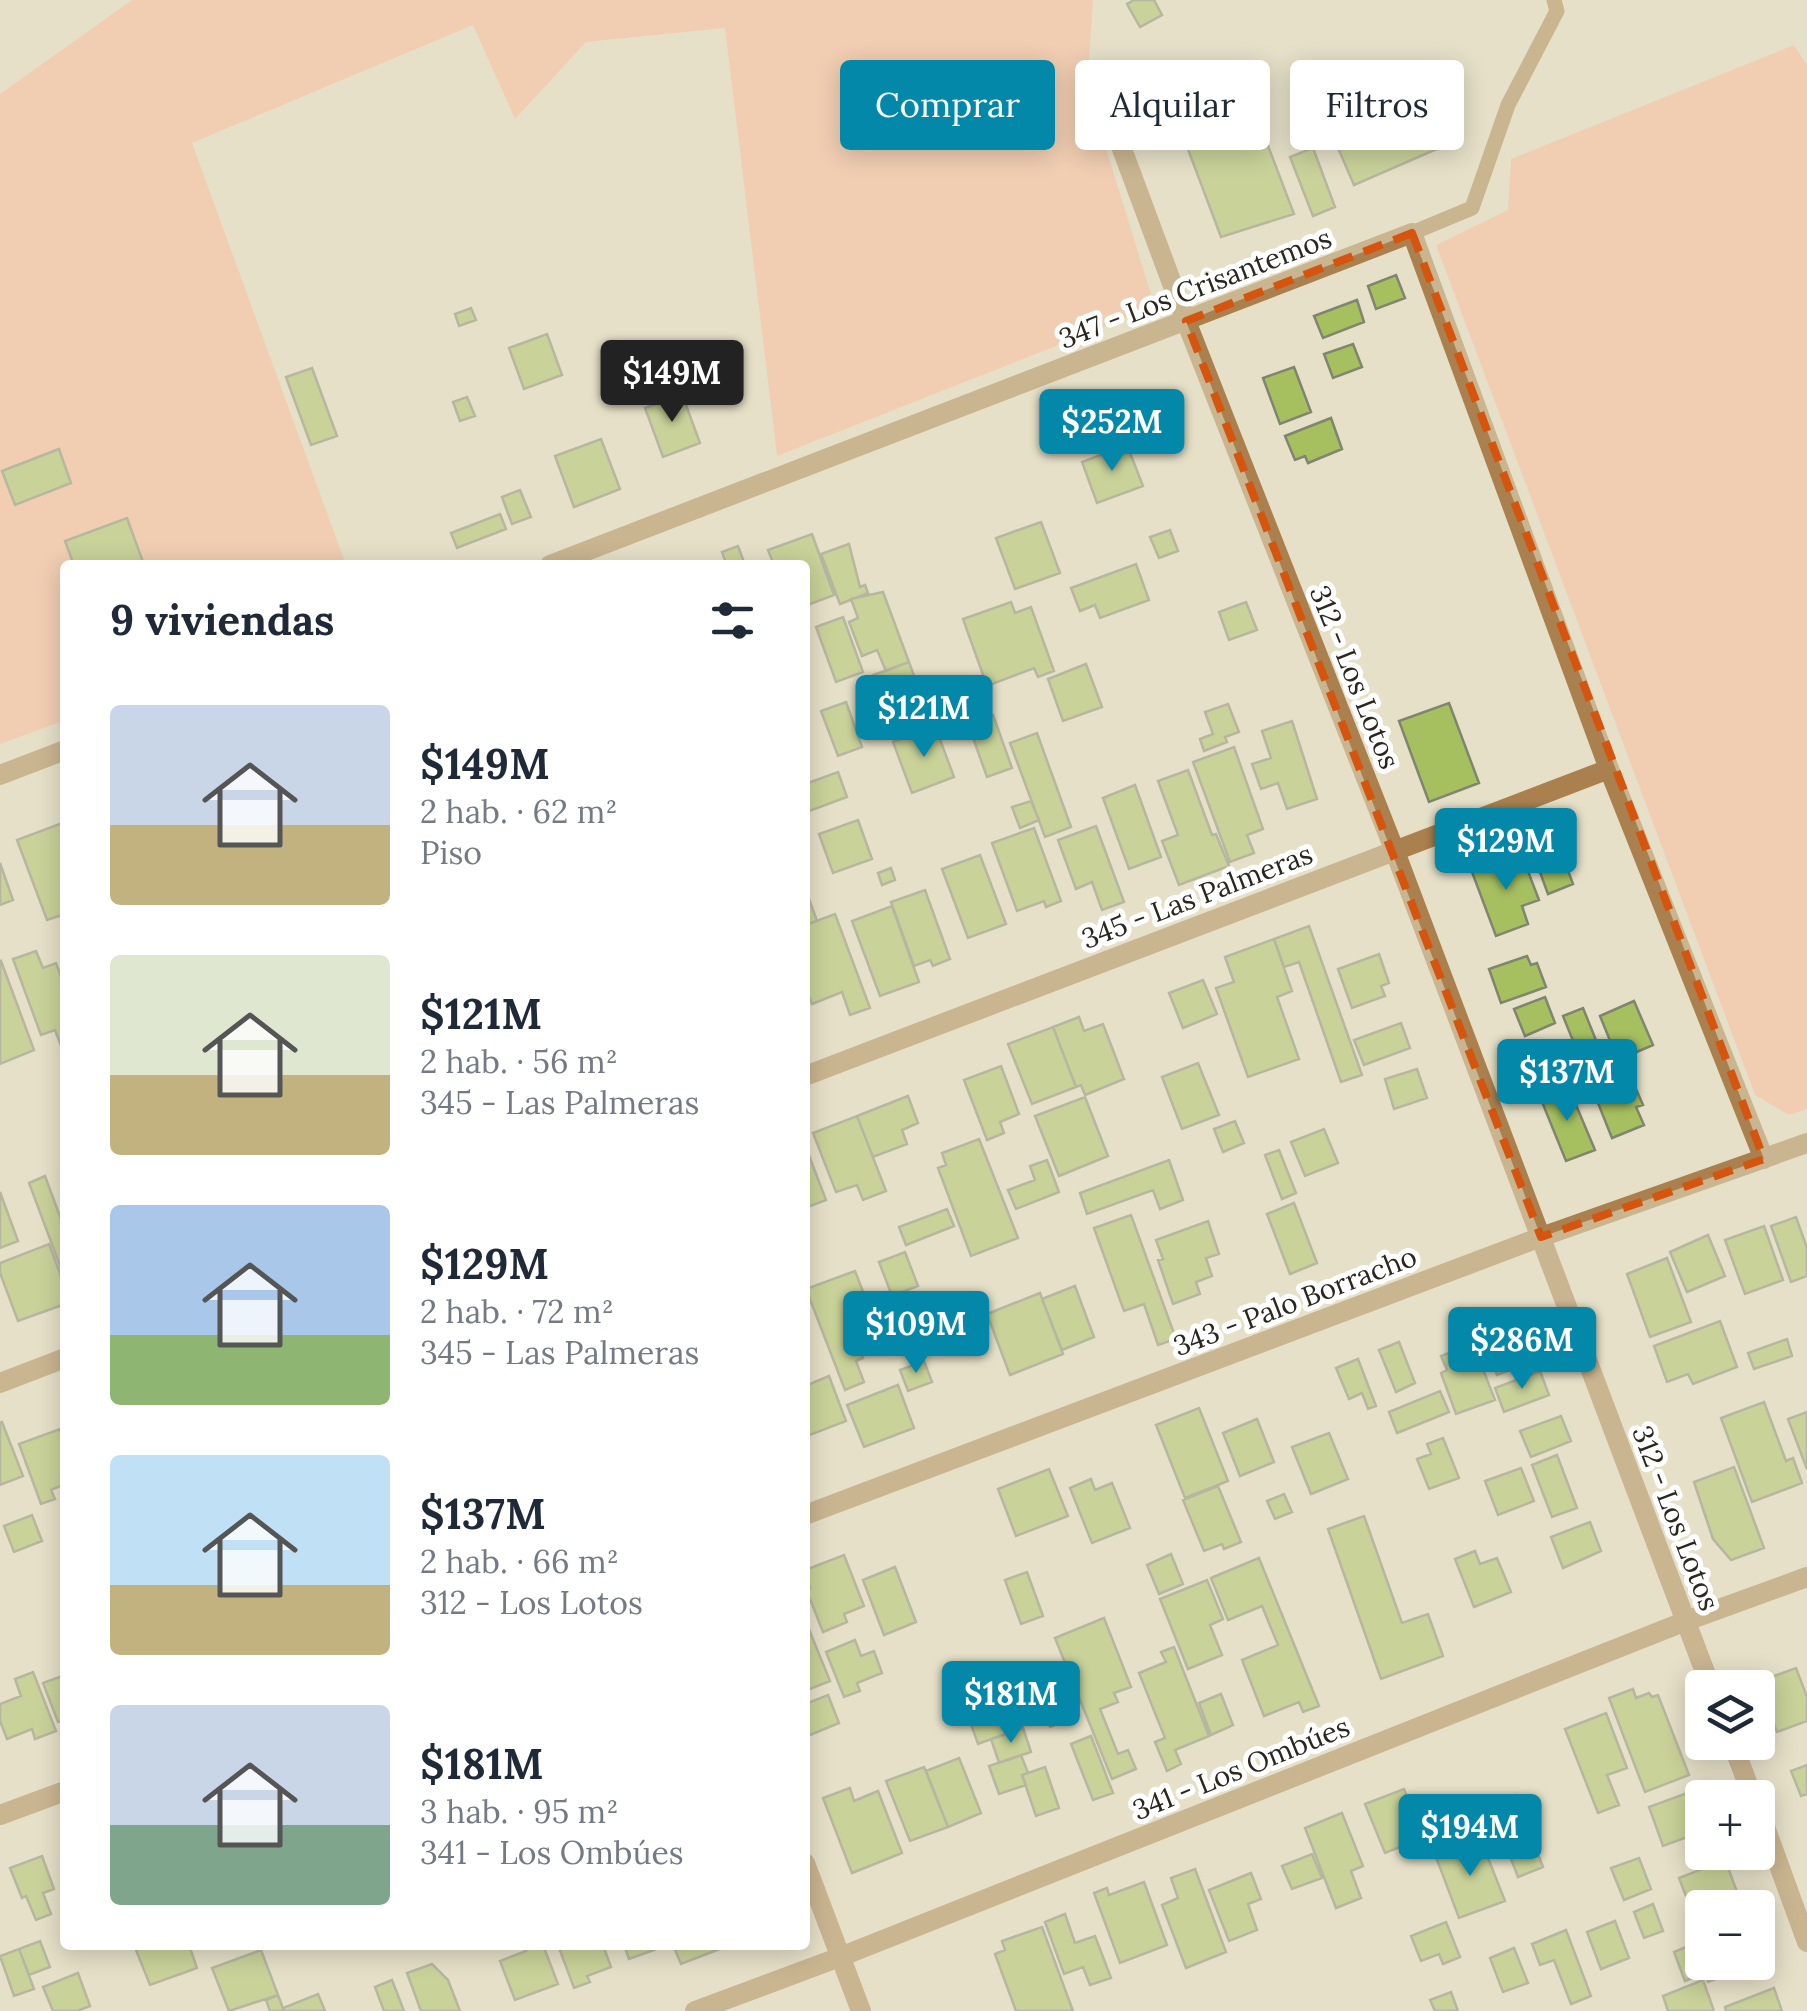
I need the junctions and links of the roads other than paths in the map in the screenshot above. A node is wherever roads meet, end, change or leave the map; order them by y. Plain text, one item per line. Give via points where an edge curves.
1 (1554, 0) edge
2 (1122, 150) edge
3 (1412, 233) junction
4 (1186, 321) junction
5 (563, 560) edge
6 (60, 752) edge
7 (1609, 769) junction
8 (0, 775) edge
9 (1394, 849) junction
10 (810, 1074) edge
11 (1807, 1143) edge
12 (1764, 1159) junction
13 (1541, 1237) junction
14 (60, 1360) edge
15 (0, 1382) edge
16 (810, 1513) edge
17 (1807, 1577) edge
18 (1686, 1621) junction
19 (1704, 1670) edge
20 (60, 1793) edge
21 (0, 1815) edge
22 (1775, 1854) edge
23 (810, 1876) edge
24 (1807, 1942) edge
25 (840, 1957) junction
26 (696, 2011) edge
27 (861, 2011) edge

1 - 3 lane via 1557,12 1508,105 1472,208
2 - 4 street, 312 - Los Lotos
3 - 4 street, 347 - Los Crisantemos
3 - 7 street
4 - 5 street, 347 - Los Crisantemos
4 - 9 street, 312 - Los Lotos
6 - 8 street
7 - 9 street, 345 - Las Palmeras
7 - 12 street
9 - 10 street, 345 - Las Palmeras
9 - 13 street, 312 - Los Lotos
11 - 12 street, 343 - Palo Borracho
12 - 13 street, 343 - Palo Borracho
13 - 16 street, 343 - Palo Borracho
13 - 18 street, 312 - Los Lotos
14 - 15 street
17 - 18 street, 341 - Los Ombúes
18 - 19 street, 312 - Los Lotos
18 - 25 street, 341 - Los Ombúes
20 - 21 street
22 - 24 street
23 - 25 street
25 - 26 street, 341 - Los Ombúes
25 - 27 street

